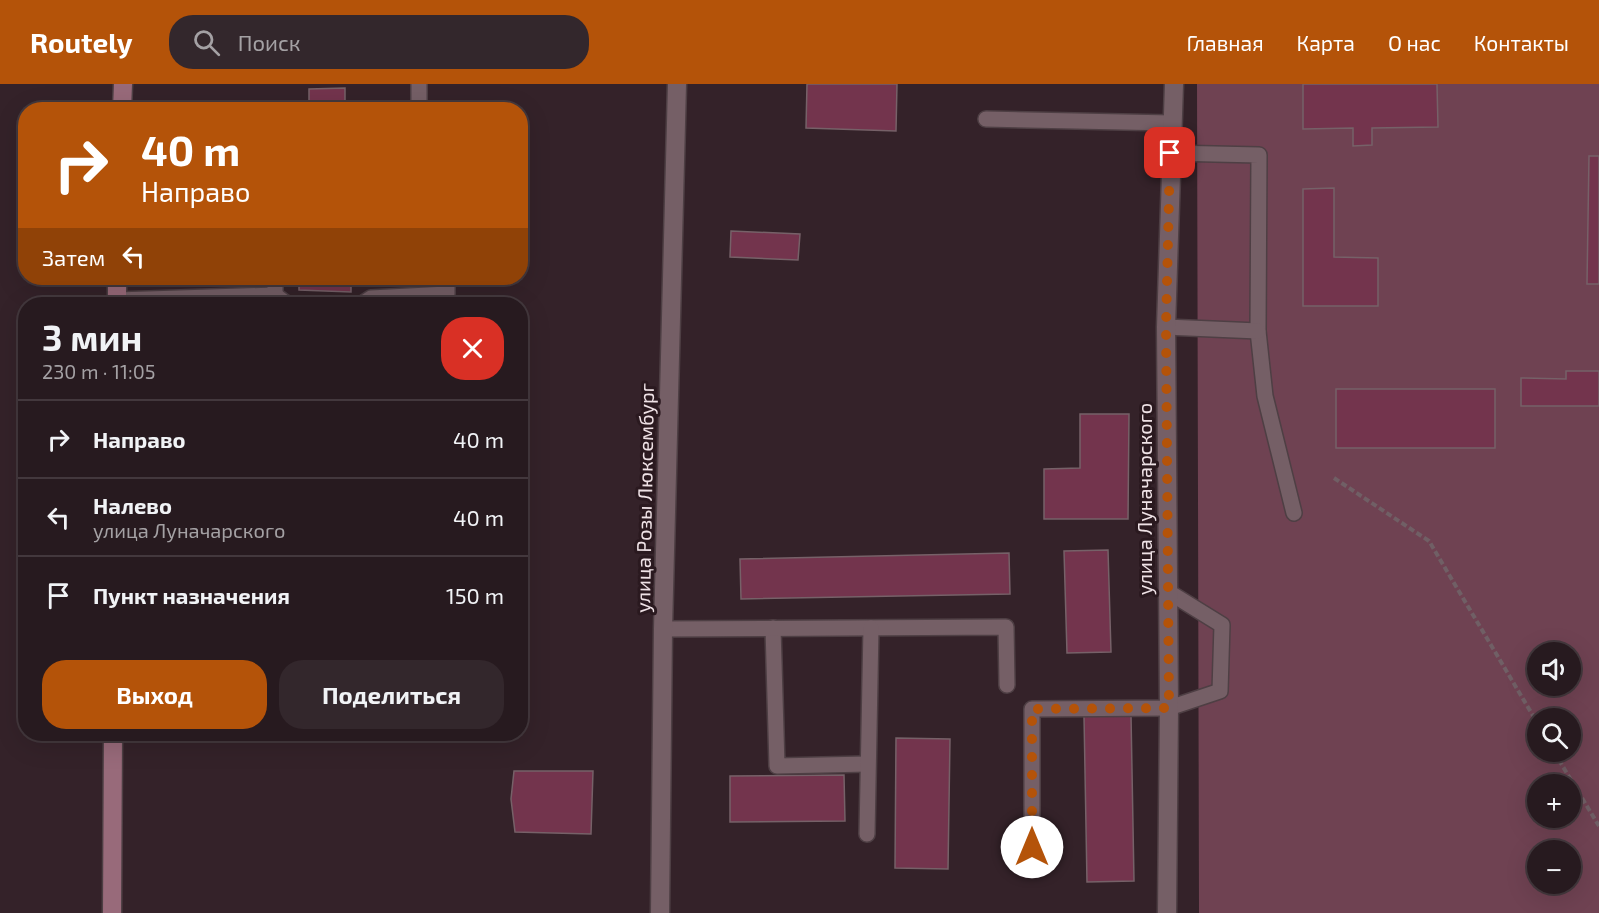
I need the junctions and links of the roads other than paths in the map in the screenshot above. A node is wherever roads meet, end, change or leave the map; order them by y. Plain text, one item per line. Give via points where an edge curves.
1 (123, 84) edge
2 (419, 84) edge
3 (677, 84) edge
4 (1174, 84) edge
5 (122, 102) edge
6 (419, 102) edge
7 (986, 119) dead end
8 (1171, 123) junction
9 (1170, 153) junction
10 (447, 285) edge
11 (390, 297) edge
12 (1166, 327) junction
13 (1258, 331) junction
14 (1294, 513) dead end
15 (1167, 591) junction
16 (663, 628) junction
17 (773, 628) junction
18 (871, 628) junction
19 (1006, 685) dead end
20 (1169, 708) junction
21 (113, 741) edge
22 (867, 764) junction
23 (867, 834) dead end
24 (1032, 870) dead end
25 (112, 913) edge
26 (660, 913) edge
27 (1167, 913) edge

1 - 5 street
2 - 6 lane
3 - 16 street, улица Розы Люксембург
4 - 8 street, улица Луначарского
7 - 8 lane
8 - 9 street, улица Луначарского
9 - 12 street, улица Луначарского
9 - 13 lane via 1259,155
10 - 11 lane via 447,294
12 - 13 lane
12 - 15 street, улица Луначарского
13 - 14 lane via 1265,396
15 - 20 street, улица Луначарского
15 - 20 lane via 1222,625 1220,691
16 - 17 lane
16 - 26 street, улица Розы Люксембург
17 - 18 lane
17 - 22 lane via 777,766
18 - 19 lane via 1006,627
18 - 22 lane
20 - 24 lane via 1032,709
20 - 27 street, улица Луначарского
21 - 25 street
22 - 23 lane

